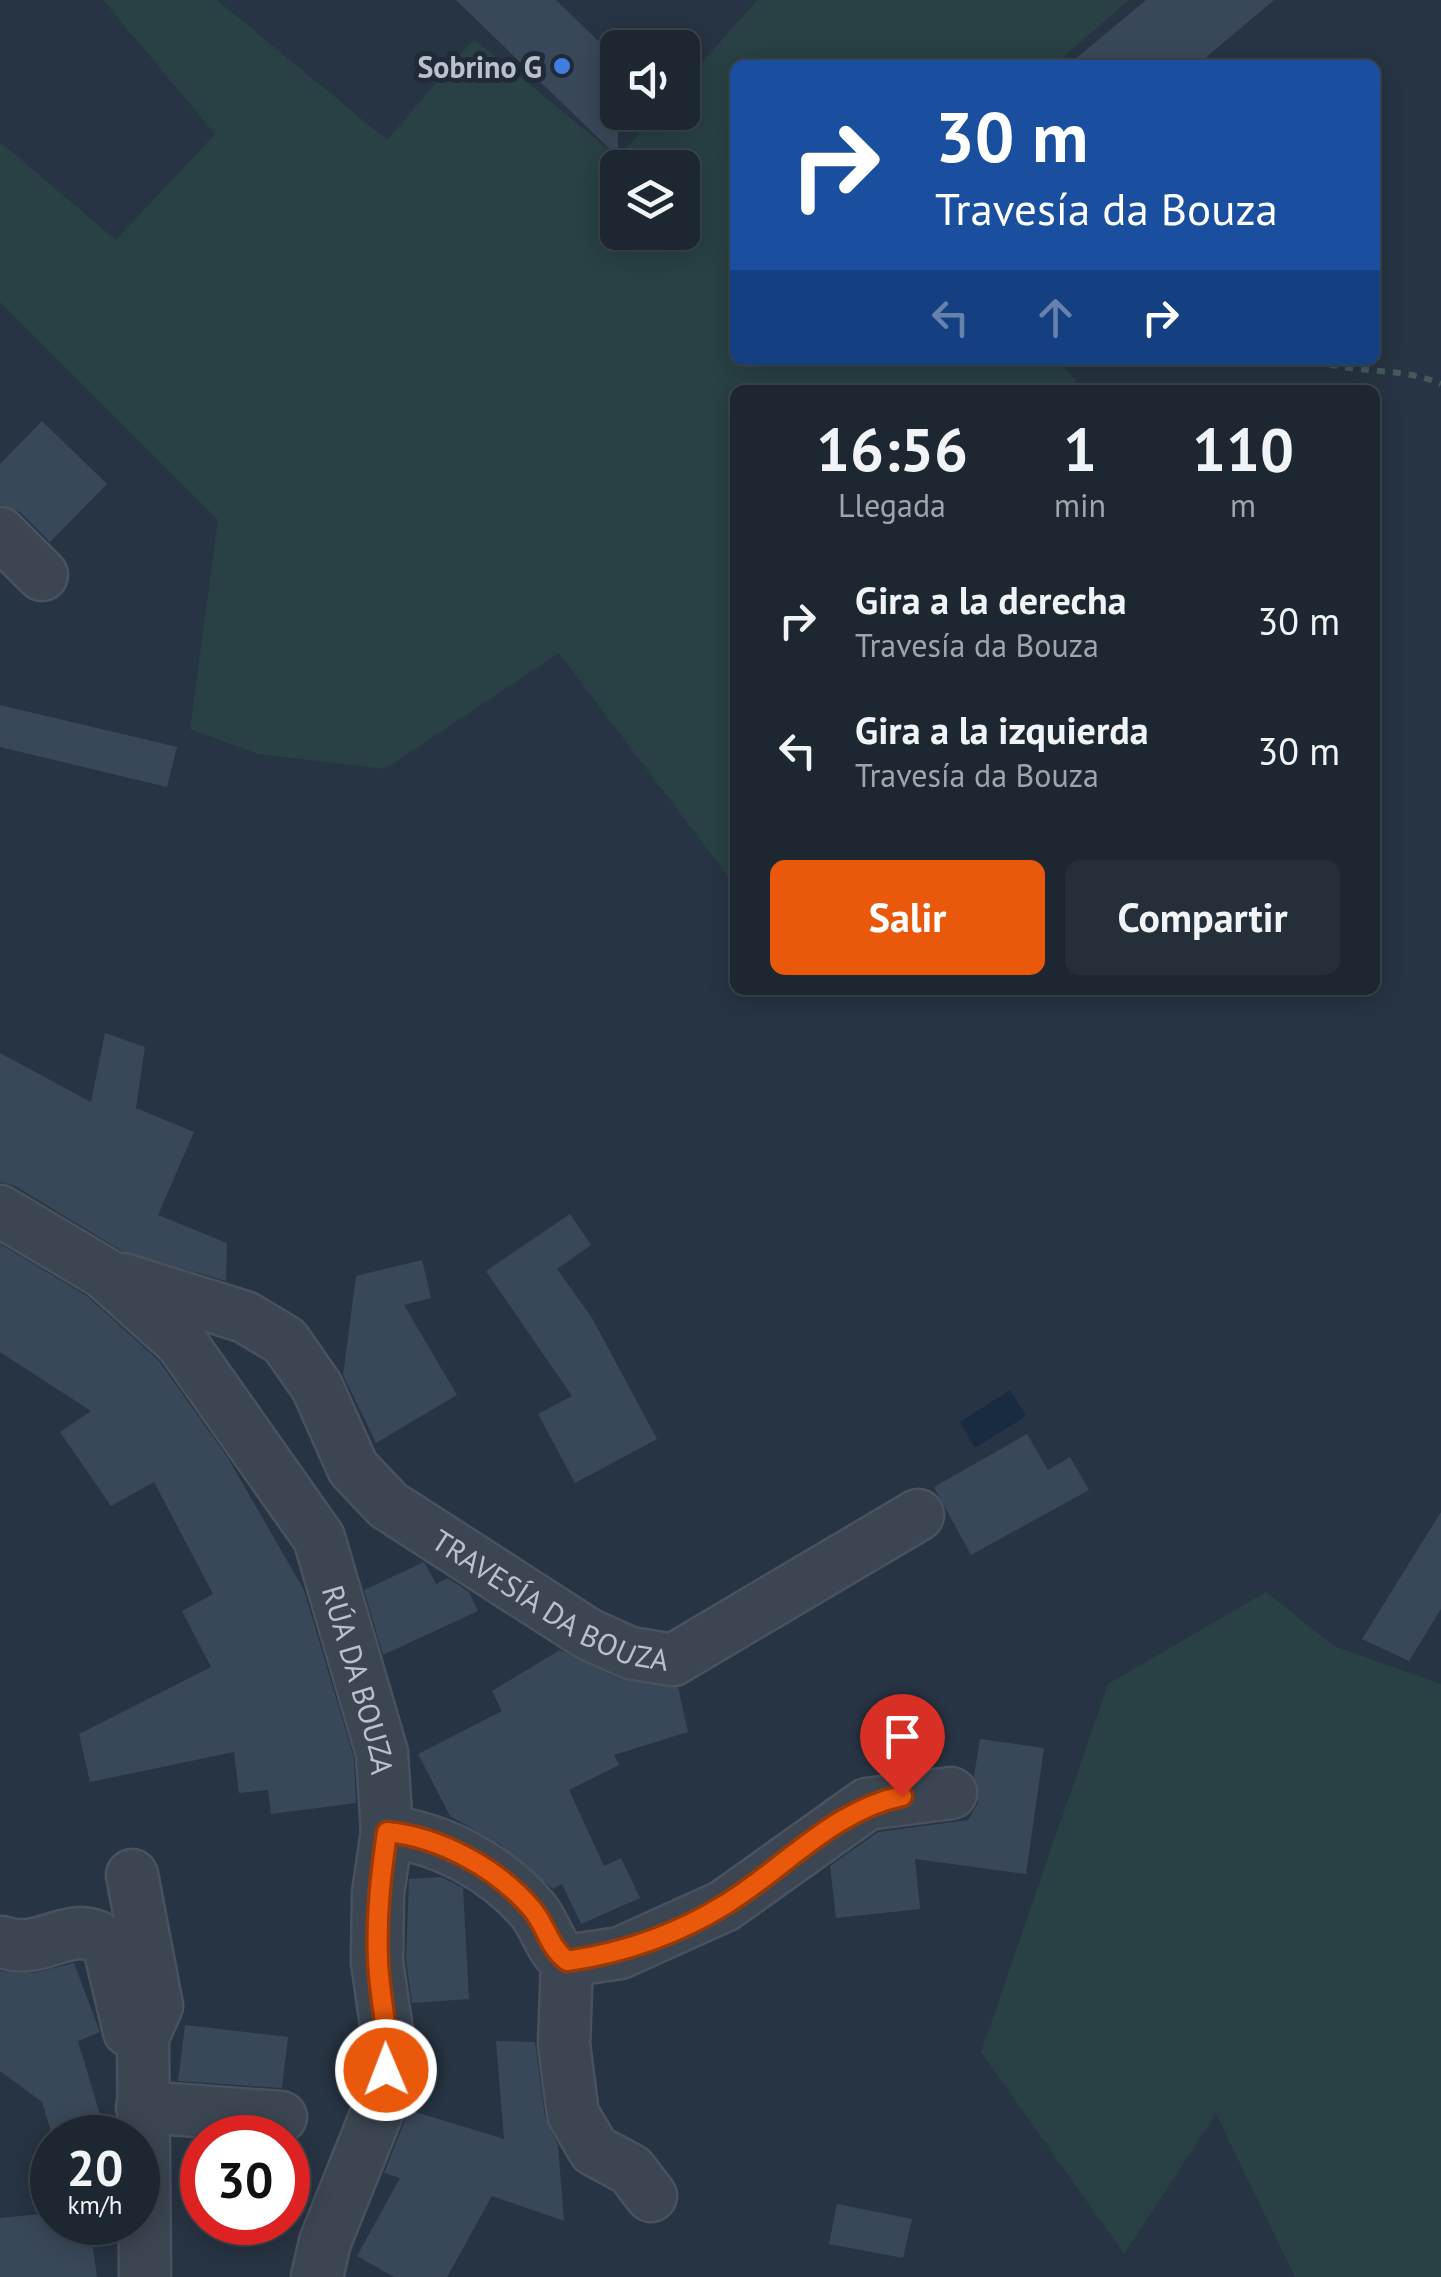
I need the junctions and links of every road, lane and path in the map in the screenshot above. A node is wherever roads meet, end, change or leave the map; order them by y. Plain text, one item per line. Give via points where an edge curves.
1 (1332, 365) edge
2 (1441, 384) edge
3 (0, 533) edge
4 (42, 576) dead end
5 (0, 1211) edge
6 (104, 1272) junction
7 (353, 1468) junction
8 (918, 1515) dead end
9 (319, 1538) junction
10 (951, 1794) dead end
11 (387, 1832) junction
12 (132, 1875) dead end
13 (2, 1942) edge
14 (567, 1961) junction
15 (143, 2036) junction
16 (142, 2107) junction
17 (243, 2115) edge
18 (651, 2196) dead end
19 (145, 2277) edge
20 (316, 2277) edge

1 - 2 path via 1418,374
3 - 4 street
5 - 6 street, RÚA DA BOUZA
6 - 7 street, TRAVESÍA DA BOUZA via 246,1317 285,1341 317,1388
6 - 9 street, RÚA DA BOUZA via 182,1342
7 - 8 street, TRAVESÍA DA BOUZA via 388,1505 588,1634 630,1653 673,1660
7 - 9 street via 346,1494
9 - 11 street, RÚA DA BOUZA via 382,1753
10 - 14 street via 867,1804 724,1906 620,1954
11 - 14 street via 459,1852 534,1911 552,1949
11 - 20 street, RÚA DA BOUZA via 378,1892 389,2044 384,2095
12 - 15 street via 157,2006
13 - 15 street via 20,1948 91,1931 108,1943 128,2031
14 - 18 street via 564,2045 572,2114 594,2150 631,2170
15 - 16 street
16 - 17 street
16 - 19 street

